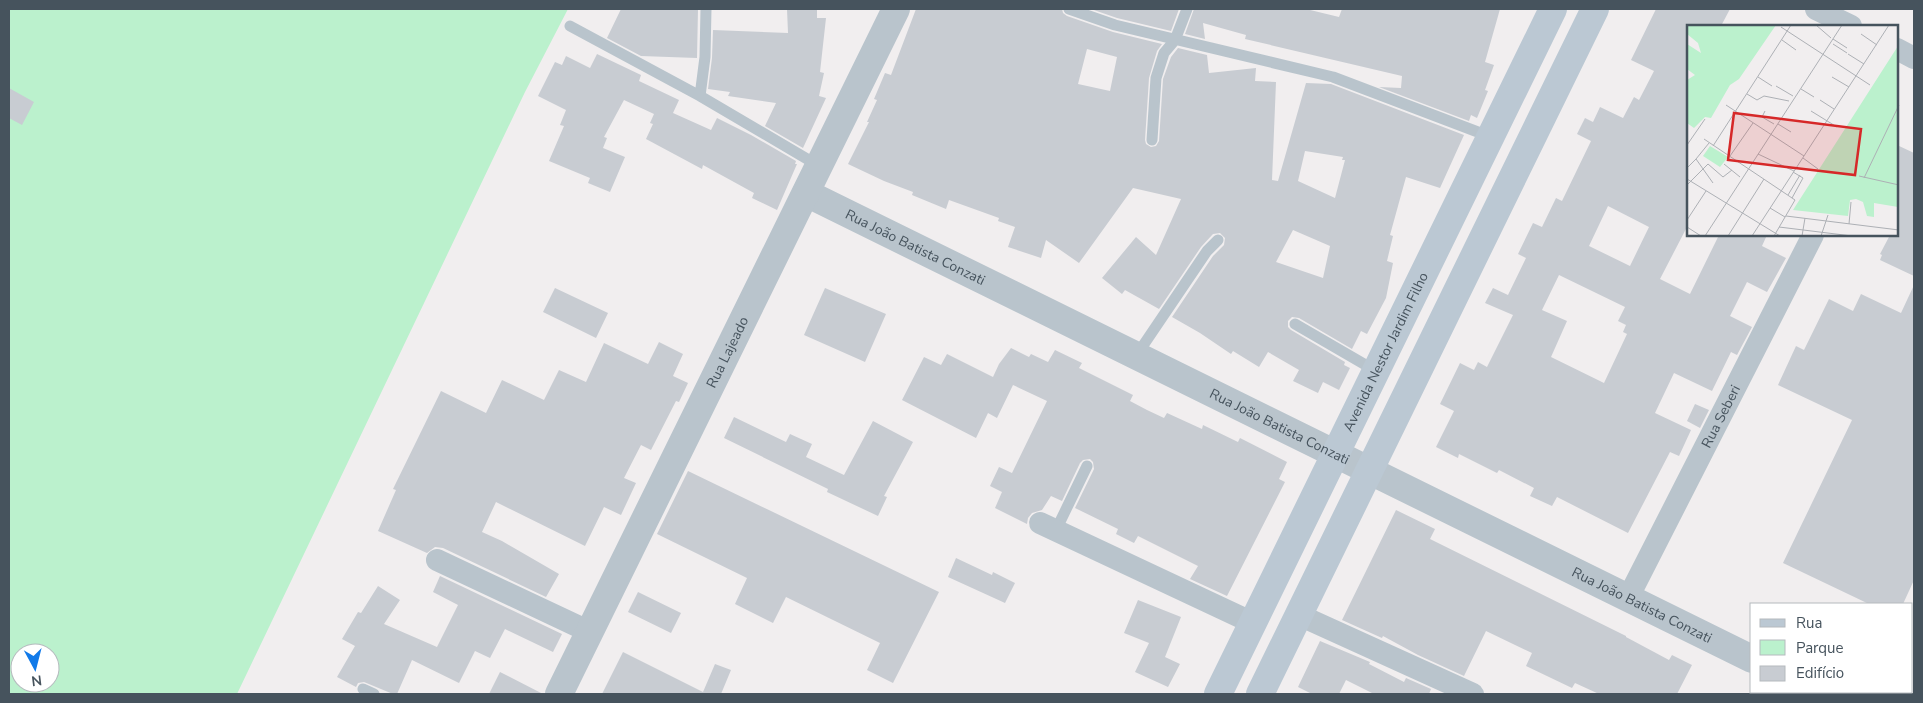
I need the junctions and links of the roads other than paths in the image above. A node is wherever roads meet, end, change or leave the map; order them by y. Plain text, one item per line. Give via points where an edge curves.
1 (706, 9) edge
2 (896, 9) edge
3 (1069, 9) edge
4 (1187, 9) edge
5 (1553, 9) edge
6 (1595, 9) edge
7 (1816, 9) edge
8 (1849, 25) edge
9 (570, 26) dead end
10 (1174, 40) junction
11 (700, 96) junction
12 (1491, 137) junction
13 (1152, 140) dead end
14 (820, 166) junction
15 (806, 193) junction
16 (1812, 236) edge
17 (1218, 240) dead end
18 (1295, 324) dead end
19 (1136, 356) junction
20 (1376, 371) junction
21 (1336, 454) junction
22 (1087, 466) dead end
23 (1370, 471) junction
24 (1048, 527) joint
25 (437, 560) dead end
26 (1628, 598) junction
27 (1299, 615) junction
28 (1253, 623) junction
29 (590, 632) junction
30 (1750, 658) edge
31 (363, 689) dead end
32 (374, 694) edge
33 (559, 694) edge
34 (1218, 694) edge
35 (1260, 694) edge
36 (1473, 694) edge

1 - 11 lane
2 - 14 street, Rua Lajeado
3 - 10 lane
4 - 10 lane
5 - 12 main road, Avenida Nestor Jardim Filho
6 - 23 main road
7 - 8 street
9 - 11 lane
10 - 12 lane via 1333,77
10 - 13 lane via 1164,53 1156,78
11 - 14 lane
12 - 20 main road, Avenida Nestor Jardim Filho
14 - 15 street, Rua Lajeado
15 - 19 street, Rua João Batista Conzati
15 - 29 street, Rua Lajeado
16 - 26 street, Rua Seberi
17 - 19 lane via 1207,251
18 - 20 lane
19 - 21 street, Rua João Batista Conzati
20 - 21 main road, Avenida Nestor Jardim Filho
21 - 23 street, Rua João Batista Conzati
21 - 28 main road, Avenida Nestor Jardim Filho
22 - 24 lane
23 - 26 street, Rua João Batista Conzati
23 - 27 main road
24 - 28 street
25 - 29 street
26 - 30 street, Rua João Batista Conzati
27 - 35 main road
27 - 36 street
28 - 34 main road, Avenida Nestor Jardim Filho
29 - 33 street, Rua Lajeado
31 - 32 lane

